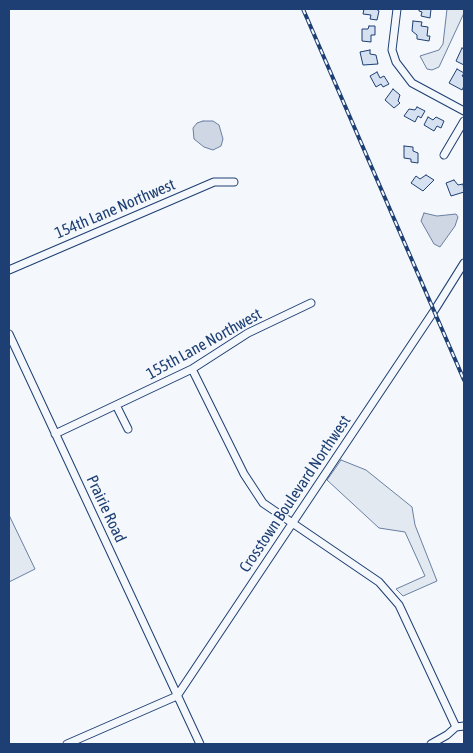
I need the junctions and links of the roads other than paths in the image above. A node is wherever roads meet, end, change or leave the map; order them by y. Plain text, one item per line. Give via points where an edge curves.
1 (397, 9) edge
2 (464, 111) edge
3 (464, 121) edge
4 (444, 156) dead end
5 (234, 182) dead end
6 (464, 263) edge
7 (9, 270) edge
8 (311, 303) dead end
9 (9, 334) edge
10 (192, 369) junction
11 (116, 405) junction
12 (128, 429) dead end
13 (55, 434) junction
14 (293, 523) junction
15 (178, 696) junction
16 (464, 726) edge
17 (456, 727) junction
18 (67, 744) edge
19 (200, 744) edge
20 (431, 744) edge

1 - 2 street via 392,50 396,62 412,83
3 - 4 street
5 - 7 street, 154th Lane Northwest via 214,182
6 - 14 street, Crosstown Boulevard Northwest
8 - 10 street, 155th Lane Northwest via 248,333
9 - 13 street, Prairie Road
10 - 11 street, 155th Lane Northwest
10 - 14 street via 253,490 263,503
11 - 12 street
11 - 13 street, 155th Lane Northwest
13 - 15 street, Prairie Road
14 - 15 street, Crosstown Boulevard Northwest
14 - 17 street via 380,583 399,605
15 - 18 street
15 - 19 street
16 - 17 street
17 - 20 street

